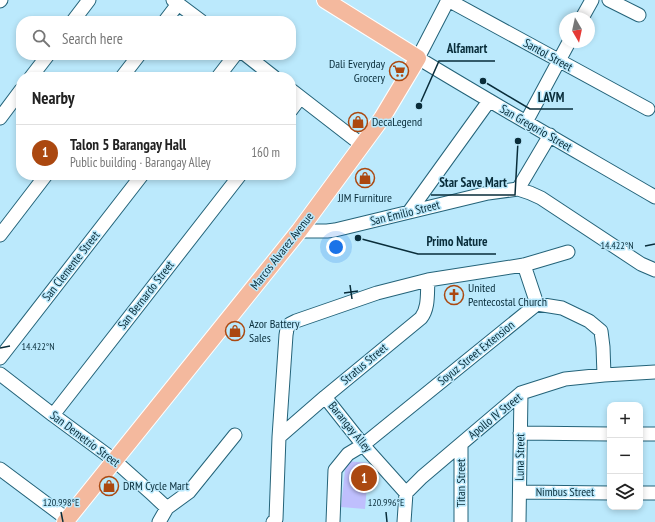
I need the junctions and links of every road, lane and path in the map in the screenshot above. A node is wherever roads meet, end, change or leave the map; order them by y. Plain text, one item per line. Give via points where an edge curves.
1 (89, 0) edge
2 (325, 0) edge
3 (448, 0) edge
4 (592, 0) edge
5 (609, 0) edge
6 (176, 2) edge
7 (585, 12) edge
8 (639, 15) dead end
9 (77, 16) edge
10 (168, 16) edge
11 (194, 16) edge
12 (566, 48) edge
13 (418, 58) junction
14 (44, 60) edge
15 (135, 60) edge
16 (231, 60) edge
17 (252, 60) edge
18 (559, 61) junction
19 (35, 72) edge
20 (126, 72) edge
21 (222, 72) edge
22 (268, 72) edge
23 (296, 94) edge
24 (16, 97) edge
25 (489, 101) junction
26 (648, 109) dead end
27 (0, 118) edge
28 (526, 122) junction
29 (550, 135) junction
30 (362, 146) junction
31 (42, 180) edge
32 (138, 180) edge
33 (236, 180) edge
34 (518, 189) junction
35 (655, 197) edge
36 (409, 212) junction
37 (299, 231) junction
38 (0, 235) edge
39 (568, 252) dead end
40 (524, 265) junction
41 (655, 270) edge
42 (428, 280) junction
43 (537, 304) junction
44 (0, 358) edge
45 (655, 372) edge
46 (0, 374) edge
47 (604, 375) junction
48 (521, 393) junction
49 (325, 397) junction
50 (53, 415) junction
51 (520, 433) junction
52 (607, 434) edge
53 (643, 434) edge
54 (655, 434) edge
55 (236, 435) dead end
56 (279, 437) junction
57 (363, 444) junction
58 (461, 444) junction
59 (114, 460) junction
60 (0, 469) edge
61 (520, 492) junction
62 (607, 492) edge
63 (406, 493) junction
64 (643, 493) edge
65 (655, 493) edge
66 (167, 508) junction
67 (66, 521) edge
68 (159, 522) edge
69 (273, 522) edge
70 (333, 522) edge
71 (404, 522) edge
72 (460, 522) edge
73 (519, 522) edge

1 - 9 street
2 - 13 main road
3 - 13 street
3 - 18 street, Santol Street
4 - 7 street
5 - 8 street
6 - 10 street
6 - 11 street
12 - 18 street
13 - 25 street, San Gregorio Street
13 - 30 main road, Marcos Alvarez Avenue
14 - 19 street
15 - 20 street
16 - 21 street
17 - 22 street
18 - 26 street, Santol Street
18 - 28 street
23 - 30 street
24 - 27 street
25 - 28 street, San Gregorio Street
25 - 36 street
28 - 29 street, San Gregorio Street
29 - 34 street
29 - 35 street, San Gregorio Street
30 - 37 main road, Marcos Alvarez Avenue
31 - 38 street
32 - 44 street, San Clemente Street
33 - 50 street, San Bernardo Street
34 - 36 street, San Emilio Street via 488,193
34 - 41 street, San Emilio Street via 541,198 641,264
36 - 37 street, San Emilio Street via 335,230
37 - 59 main road, Marcos Alvarez Avenue
39 - 40 street
40 - 42 street
40 - 43 street
42 - 49 street, Stratus Street via 425,313 421,318
42 - 56 street via 377,293 290,324 286,335
43 - 47 street via 562,308 589,321 601,331
43 - 57 street, Soyuz Street Extension
45 - 47 street, Apollo IV Street
46 - 50 street, San Demetrio Street
47 - 48 street, Apollo IV Street via 565,379
48 - 51 street, Luna Street
48 - 58 street, Apollo IV Street
49 - 56 street, Stratus Street
49 - 57 street, Barangay Alley
50 - 59 street, San Demetrio Street
51 - 52 street
51 - 61 street, Luna Street
53 - 54 street
55 - 66 street via 189,492
56 - 69 street via 276,519
57 - 63 street, Barangay Alley
57 - 70 street, Soyuz Street Extension via 348,454 335,470
58 - 63 street, Apollo IV Street
58 - 72 street, Titan Street
59 - 66 street, San Demetrio Street
59 - 67 main road, Marcos Alvarez Avenue
60 - 67 street
61 - 62 street, Nimbus Street
61 - 73 street, Luna Street
63 - 71 street
64 - 65 street
66 - 68 street

